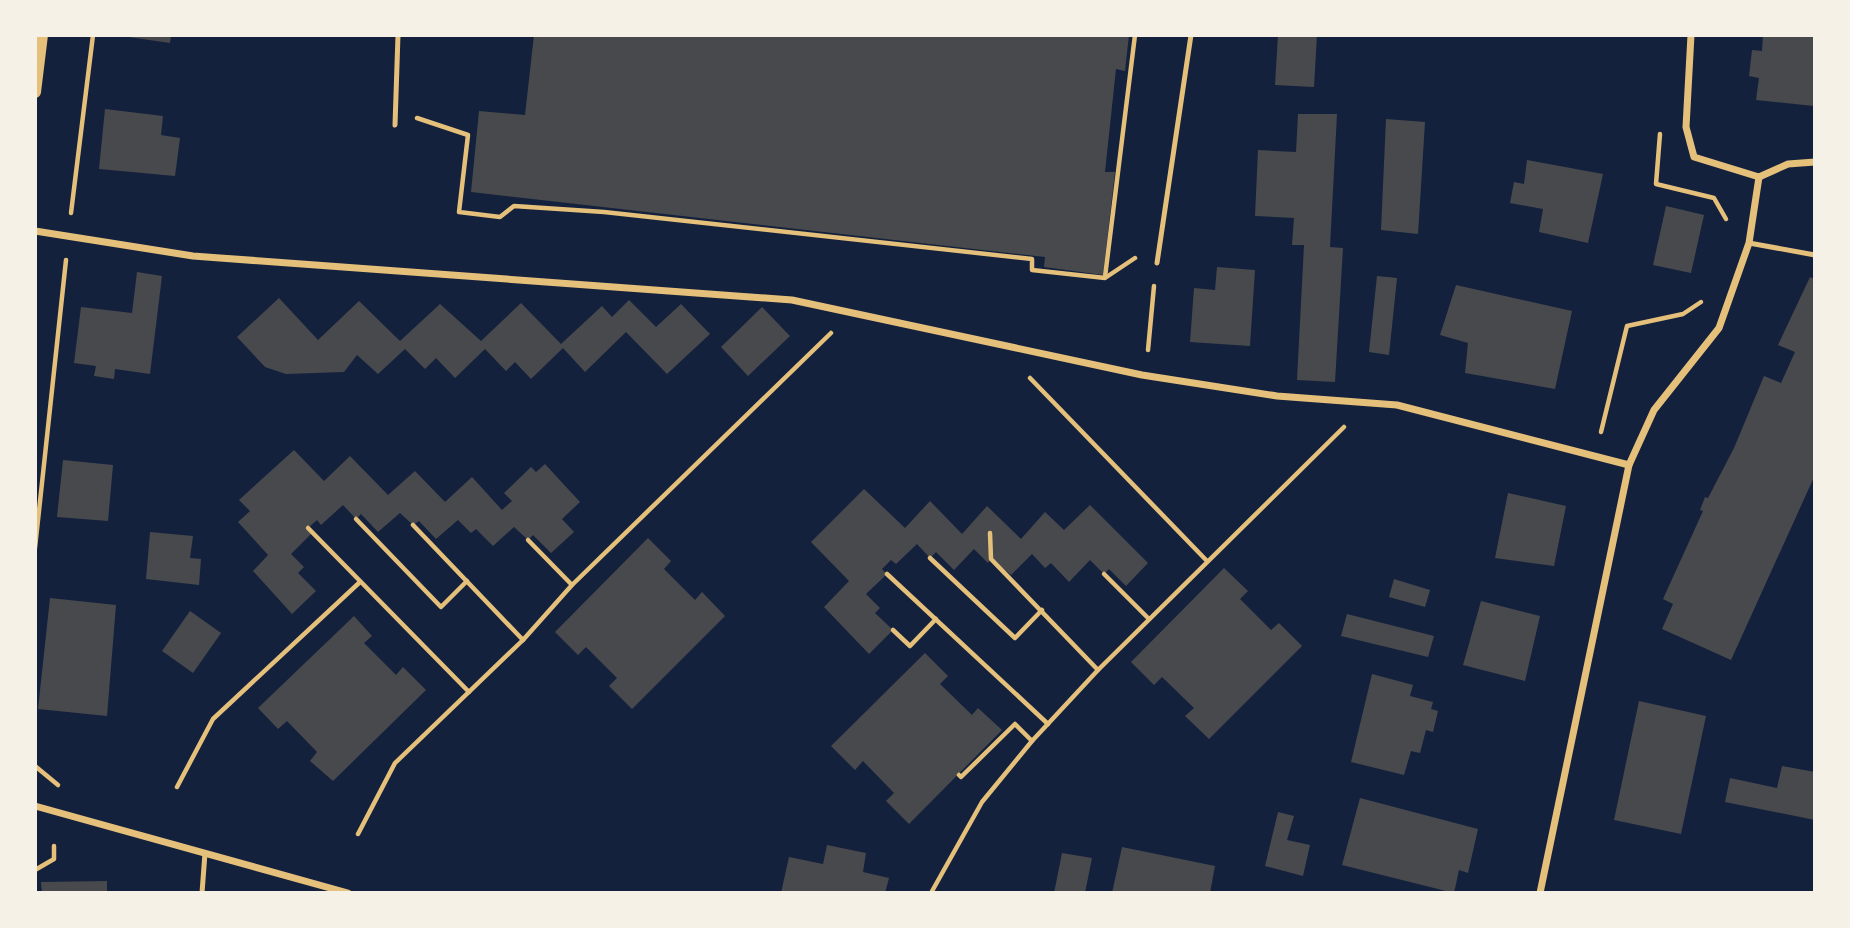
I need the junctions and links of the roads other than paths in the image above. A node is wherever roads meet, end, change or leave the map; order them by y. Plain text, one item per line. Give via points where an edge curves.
1 (42, 35) edge
2 (398, 35) edge
3 (1191, 35) edge
4 (1691, 35) edge
5 (35, 92) edge
6 (395, 125) dead end
7 (1815, 162) edge
8 (1759, 177) junction
9 (35, 231) edge
10 (1749, 243) junction
11 (1815, 255) edge
12 (1157, 263) road end
13 (1629, 465) junction
14 (35, 806) edge
15 (205, 853) junction
16 (202, 893) edge
17 (348, 893) edge
18 (1540, 893) edge

1 - 5 street
2 - 6 lane
3 - 12 lane
4 - 8 street via 1686,127 1694,157
7 - 8 street via 1788,163
8 - 10 street
9 - 13 street via 193,256 792,300 1142,375 1278,396 1398,405
10 - 11 lane
10 - 13 street via 1719,328 1654,410
13 - 18 street
14 - 15 street
15 - 16 lane
15 - 17 street

